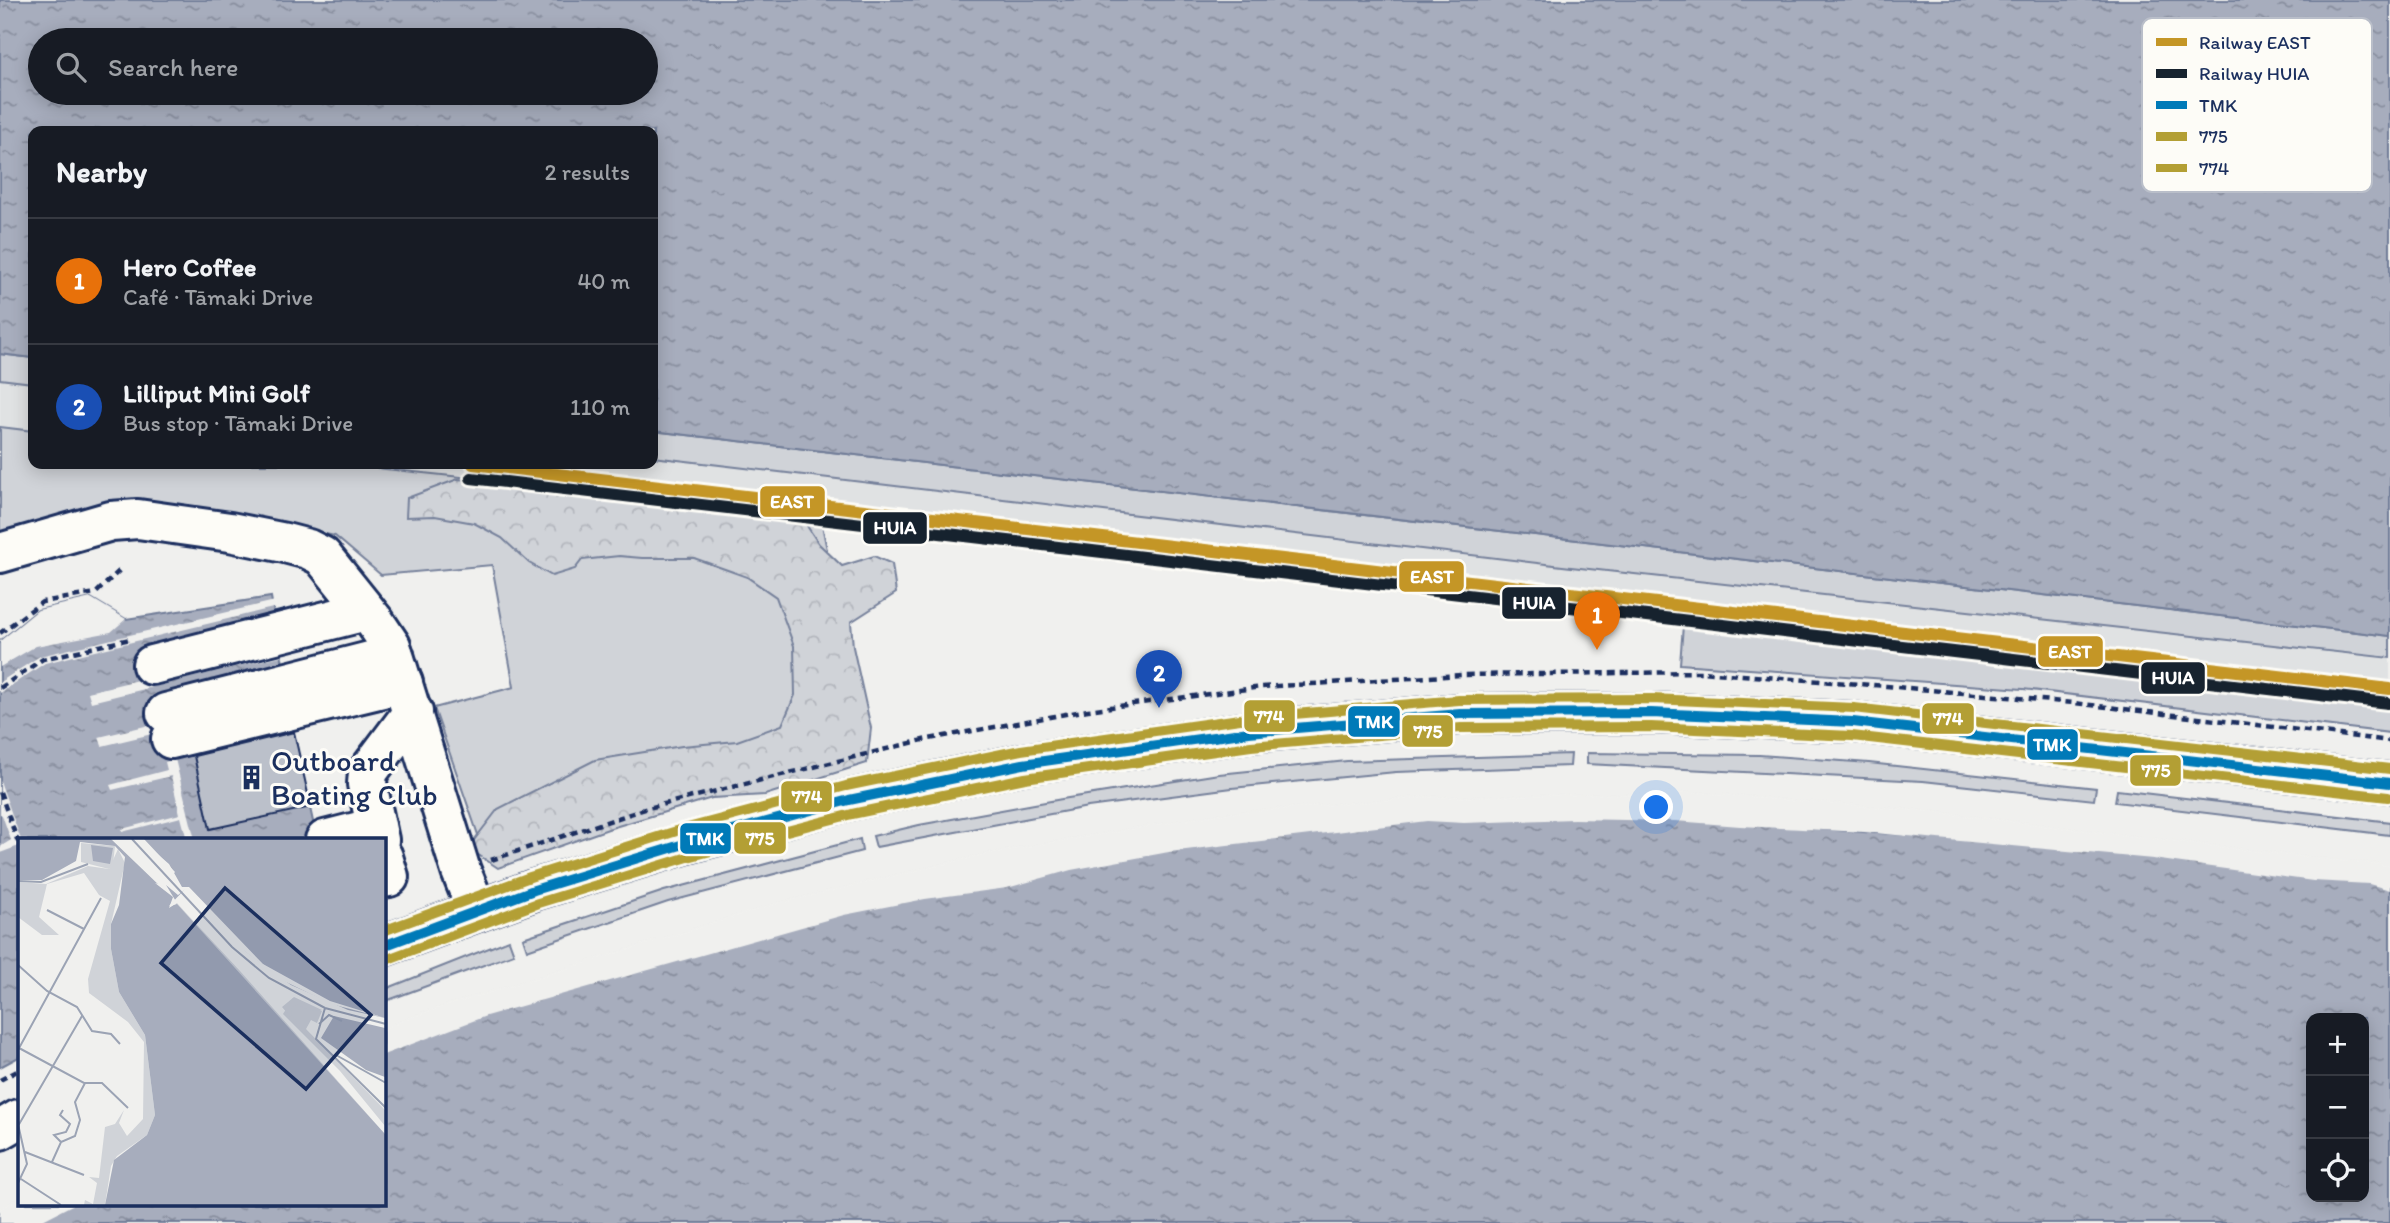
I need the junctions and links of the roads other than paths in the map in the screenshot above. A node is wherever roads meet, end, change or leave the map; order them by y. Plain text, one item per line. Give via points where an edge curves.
1 (1, 554) edge
2 (387, 650) junction
3 (2390, 783) edge
4 (379, 838) edge
5 (477, 911) junction
6 (385, 945) edge
7 (18, 1120) edge
8 (0, 1130) edge

1 - 2 main road via 111,521 138,519 308,549 322,556
2 - 2 main road via 159,691
2 - 4 main road via 367,784
2 - 5 main road
3 - 5 main road via 1853,722 1651,713 1460,714 1249,732 999,769 849,800 697,840
5 - 6 main road
7 - 8 main road

